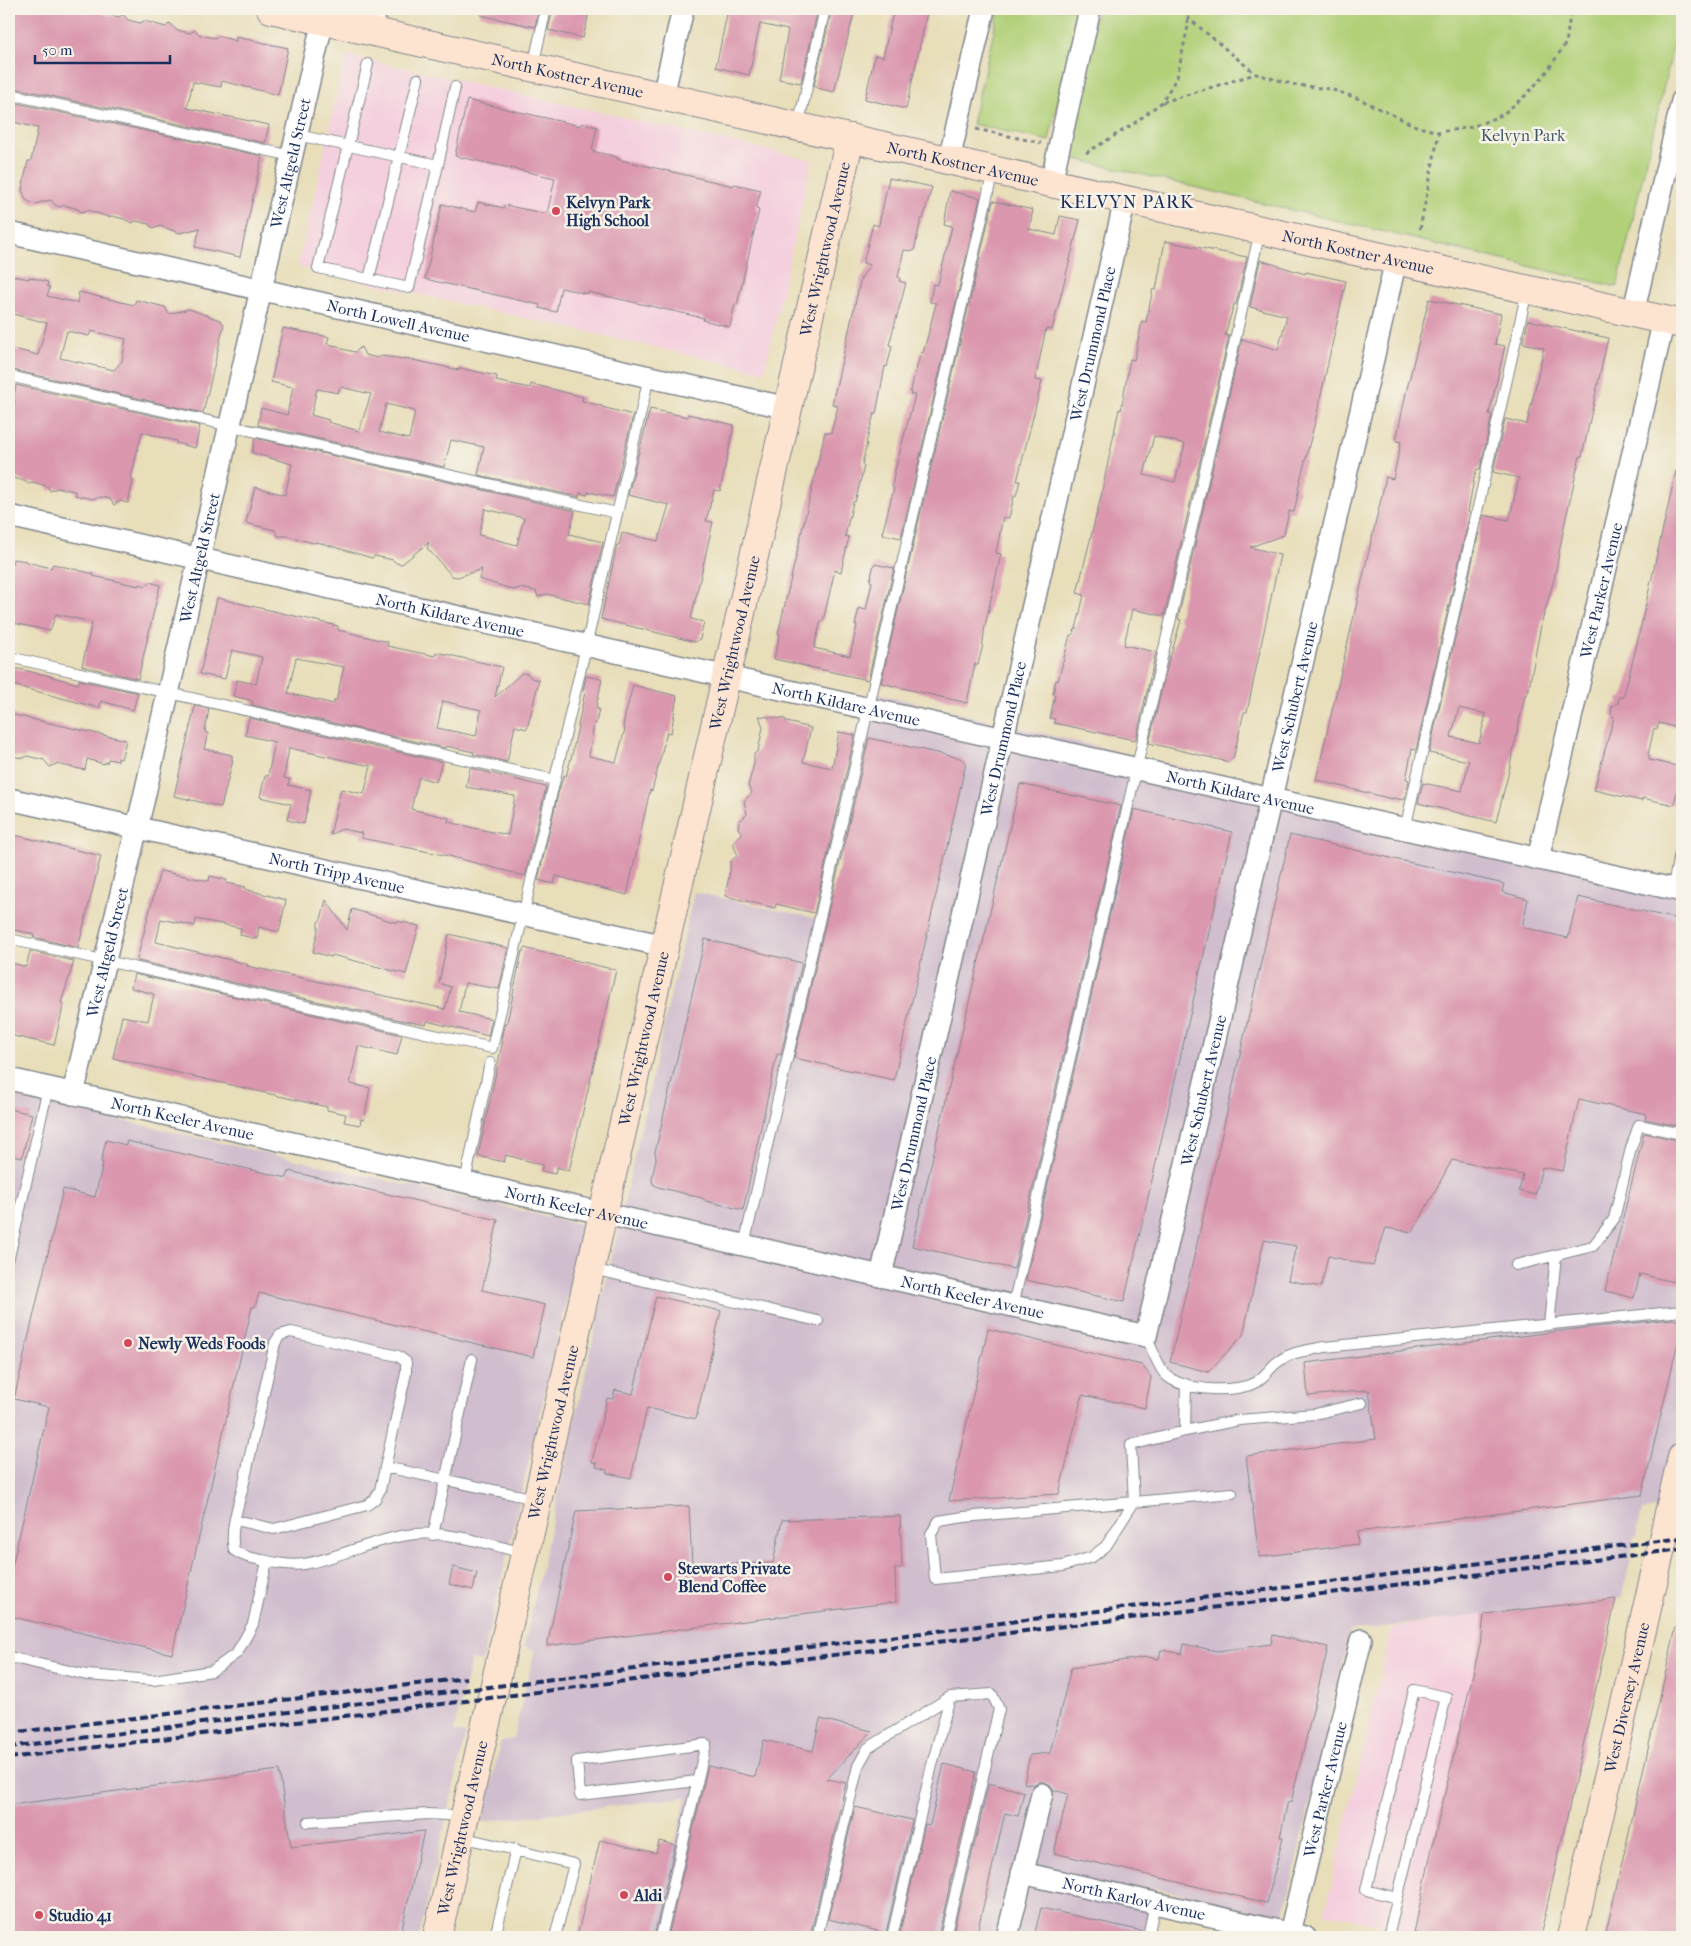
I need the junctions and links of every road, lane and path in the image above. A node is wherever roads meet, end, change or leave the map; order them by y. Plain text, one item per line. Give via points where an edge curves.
1 (271, 9) edge
2 (546, 9) edge
3 (683, 9) edge
4 (825, 9) edge
5 (984, 9) edge
6 (1090, 9) edge
7 (1187, 9) edge
8 (1571, 9) edge
9 (1188, 18) junction
10 (323, 20) junction
11 (374, 20) edge
12 (368, 64) dead end
13 (533, 67) junction
14 (1256, 74) junction
15 (418, 79) dead end
16 (455, 87) dead end
17 (9, 94) edge
18 (663, 96) junction
19 (1682, 101) edge
20 (1162, 102) junction
21 (798, 126) junction
22 (971, 128) dead end
23 (1439, 132) junction
24 (296, 135) junction
25 (850, 138) junction
26 (1046, 144) dead end
27 (349, 146) junction
28 (1086, 153) dead end
29 (292, 156) junction
30 (399, 157) junction
31 (948, 160) junction
32 (438, 165) junction
33 (993, 170) junction
34 (1051, 183) junction
35 (1125, 200) junction
36 (1420, 228) dead end
37 (1260, 230) junction
38 (9, 234) edge
39 (1396, 260) junction
40 (369, 279) junction
41 (261, 290) junction
42 (1528, 290) junction
43 (1633, 314) junction
44 (1673, 322) edge
45 (9, 376) edge
46 (649, 377) junction
47 (788, 408) junction
48 (230, 426) junction
49 (617, 513) junction
50 (9, 516) edge
51 (199, 558) junction
52 (586, 645) junction
53 (9, 657) edge
54 (726, 677) junction
55 (168, 693) junction
56 (867, 708) junction
57 (1002, 738) junction
58 (1136, 769) junction
59 (555, 780) junction
60 (1270, 798) junction
61 (9, 799) edge
62 (137, 828) junction
63 (1406, 829) junction
64 (1682, 844) edge
65 (1538, 859) junction
66 (1677, 890) edge
67 (523, 915) junction
68 (9, 939) edge
69 (665, 946) junction
70 (105, 961) junction
71 (490, 1063) dead end
72 (9, 1079) edge
73 (48, 1088) junction
74 (73, 1094) junction
75 (1682, 1134) edge
76 (465, 1182) junction
77 (604, 1213) junction
78 (744, 1245) junction
79 (1556, 1255) junction
80 (9, 1256) edge
81 (1516, 1265) dead end
82 (591, 1268) junction
83 (881, 1276) junction
84 (1012, 1306) junction
85 (1682, 1312) edge
86 (818, 1321) dead end
87 (1549, 1324) junction
88 (1146, 1336) junction
89 (472, 1359) dead end
90 (1186, 1384) junction
91 (1362, 1403) dead end
92 (1185, 1431) junction
93 (1682, 1456) edge
94 (385, 1467) junction
95 (445, 1480) junction
96 (1232, 1493) dead end
97 (538, 1499) junction
98 (1134, 1502) junction
99 (236, 1520) junction
100 (433, 1535) junction
101 (525, 1553) junction
102 (267, 1561) junction
103 (1361, 1640) dead end
104 (9, 1657) edge
105 (950, 1697) junction
106 (697, 1781) junction
107 (1042, 1794) dead end
108 (308, 1822) dead end
109 (463, 1826) junction
110 (516, 1849) junction
111 (1022, 1873) junction
112 (1397, 1898) junction
113 (1155, 1903) junction
114 (1295, 1936) edge
115 (437, 1937) edge
116 (495, 1937) edge
117 (555, 1937) edge
118 (661, 1937) edge
119 (817, 1937) edge
120 (892, 1937) edge
121 (945, 1937) edge
122 (1007, 1937) edge
123 (1148, 1937) edge
124 (1388, 1937) edge
125 (1571, 1937) edge

1 - 10 street, North Kostner Avenue
2 - 13 lane
3 - 18 street
4 - 21 lane
5 - 31 street
6 - 34 street
7 - 9 path
8 - 23 path via 1566,42 1546,73 1526,95 1502,115 1472,127
9 - 14 path
9 - 20 path via 1176,78
10 - 11 street, North Kostner Avenue
10 - 24 street, West Altgeld Street
11 - 13 street, North Kostner Avenue
12 - 27 lane
13 - 18 street, North Kostner Avenue
14 - 20 path
14 - 23 path via 1296,85 1330,88 1418,127
15 - 30 lane
16 - 32 lane
17 - 29 lane
18 - 21 street, North Kostner Avenue
19 - 43 street
20 - 28 path
21 - 25 street, North Kostner Avenue
22 - 26 path
23 - 36 path
24 - 27 lane
24 - 29 street, West Altgeld Street
25 - 31 street, North Kostner Avenue
25 - 47 street, West Wrightwood Avenue
27 - 30 lane
27 - 40 lane via 318,268
29 - 41 street, West Altgeld Street
30 - 32 lane
30 - 40 lane
31 - 33 street, North Kostner Avenue
32 - 40 lane via 409,288
33 - 34 street, North Kostner Avenue
33 - 56 lane
34 - 35 street, North Kostner Avenue
35 - 37 street, North Kostner Avenue
35 - 57 street, West Drummond Place
37 - 39 street, North Kostner Avenue
37 - 58 lane
38 - 41 street, North Lowell Avenue
39 - 42 street, North Kostner Avenue
39 - 60 street, West Schubert Avenue
41 - 46 street, North Lowell Avenue
41 - 48 street, West Altgeld Street
42 - 43 street, North Kostner Avenue
42 - 63 lane
43 - 44 street, North Kostner Avenue
44 - 65 street, West Parker Avenue
45 - 48 lane
46 - 47 street, North Lowell Avenue
46 - 49 lane
47 - 54 street, West Wrightwood Avenue
48 - 49 lane
48 - 51 street, West Altgeld Street
49 - 52 lane
50 - 51 street, North Kildare Avenue
51 - 52 street, North Kildare Avenue
51 - 55 street, West Altgeld Street
52 - 54 street, North Kildare Avenue
52 - 59 lane
53 - 55 lane
54 - 56 street, North Kildare Avenue
54 - 69 street, West Wrightwood Avenue
55 - 59 lane
55 - 62 street, West Altgeld Street
56 - 57 street, North Kildare Avenue
56 - 78 lane
57 - 58 street, North Kildare Avenue
57 - 83 street, West Drummond Place
58 - 60 street, North Kildare Avenue
58 - 84 lane
59 - 67 lane
60 - 63 street, North Kildare Avenue
60 - 88 street, West Schubert Avenue
61 - 62 street, North Tripp Avenue
62 - 67 street, North Tripp Avenue
62 - 70 street, West Altgeld Street
63 - 65 street, North Kildare Avenue
64 - 66 lane
65 - 66 street, North Kildare Avenue
67 - 69 street, North Tripp Avenue
67 - 70 lane via 492,1048
68 - 70 lane
69 - 77 street, West Wrightwood Avenue
70 - 74 street, West Altgeld Street
71 - 76 lane
72 - 73 street, North Keeler Avenue
73 - 74 street, North Keeler Avenue
73 - 80 lane
74 - 76 street, North Keeler Avenue
75 - 79 lane via 1639,1125 1614,1219 1594,1246
76 - 77 street, North Keeler Avenue
77 - 78 street, North Keeler Avenue
77 - 82 street, West Wrightwood Avenue
78 - 83 street, North Keeler Avenue
79 - 81 lane
79 - 87 lane
82 - 86 lane
82 - 97 street, West Wrightwood Avenue
83 - 84 street, North Keeler Avenue
84 - 88 street, North Keeler Avenue
85 - 87 lane
87 - 90 lane via 1290,1353 1257,1382 1241,1389 1218,1390
88 - 90 lane via 1165,1374 1175,1382
89 - 95 lane
90 - 92 lane
91 - 92 lane via 1315,1414 1239,1420
92 - 98 lane via 1131,1445
93 - 125 street, West Diversey Avenue
94 - 95 lane
94 - 99 lane via 380,1490 367,1505 274,1529
94 - 99 lane via 406,1362 398,1356 291,1332 280,1335 275,1343
95 - 97 lane
95 - 100 lane
96 - 98 lane
97 - 101 street, West Wrightwood Avenue
98 - 98 lane via 940,1521 931,1534 935,1579 1063,1566 1092,1556 1106,1546
99 - 102 lane via 232,1540 234,1550 242,1556
100 - 101 lane
100 - 102 lane via 416,1534 378,1542 304,1564
101 - 109 street, West Wrightwood Avenue
102 - 104 lane via 252,1624 237,1653 212,1671 154,1680 87,1675
103 - 114 street, West Parker Avenue
105 - 119 lane via 868,1748 858,1766
105 - 120 lane
105 - 121 lane via 992,1694 999,1709
106 - 106 lane via 706,1744 577,1761 580,1795
106 - 118 lane
107 - 111 street
108 - 109 lane via 428,1814
109 - 110 lane
109 - 115 street, West Wrightwood Avenue
110 - 116 lane
110 - 117 lane via 574,1864
111 - 113 street, North Karlov Avenue
111 - 122 street
112 - 112 lane via 1446,1697 1414,1690 1366,1890
112 - 124 lane
113 - 114 street, North Karlov Avenue
113 - 123 lane

